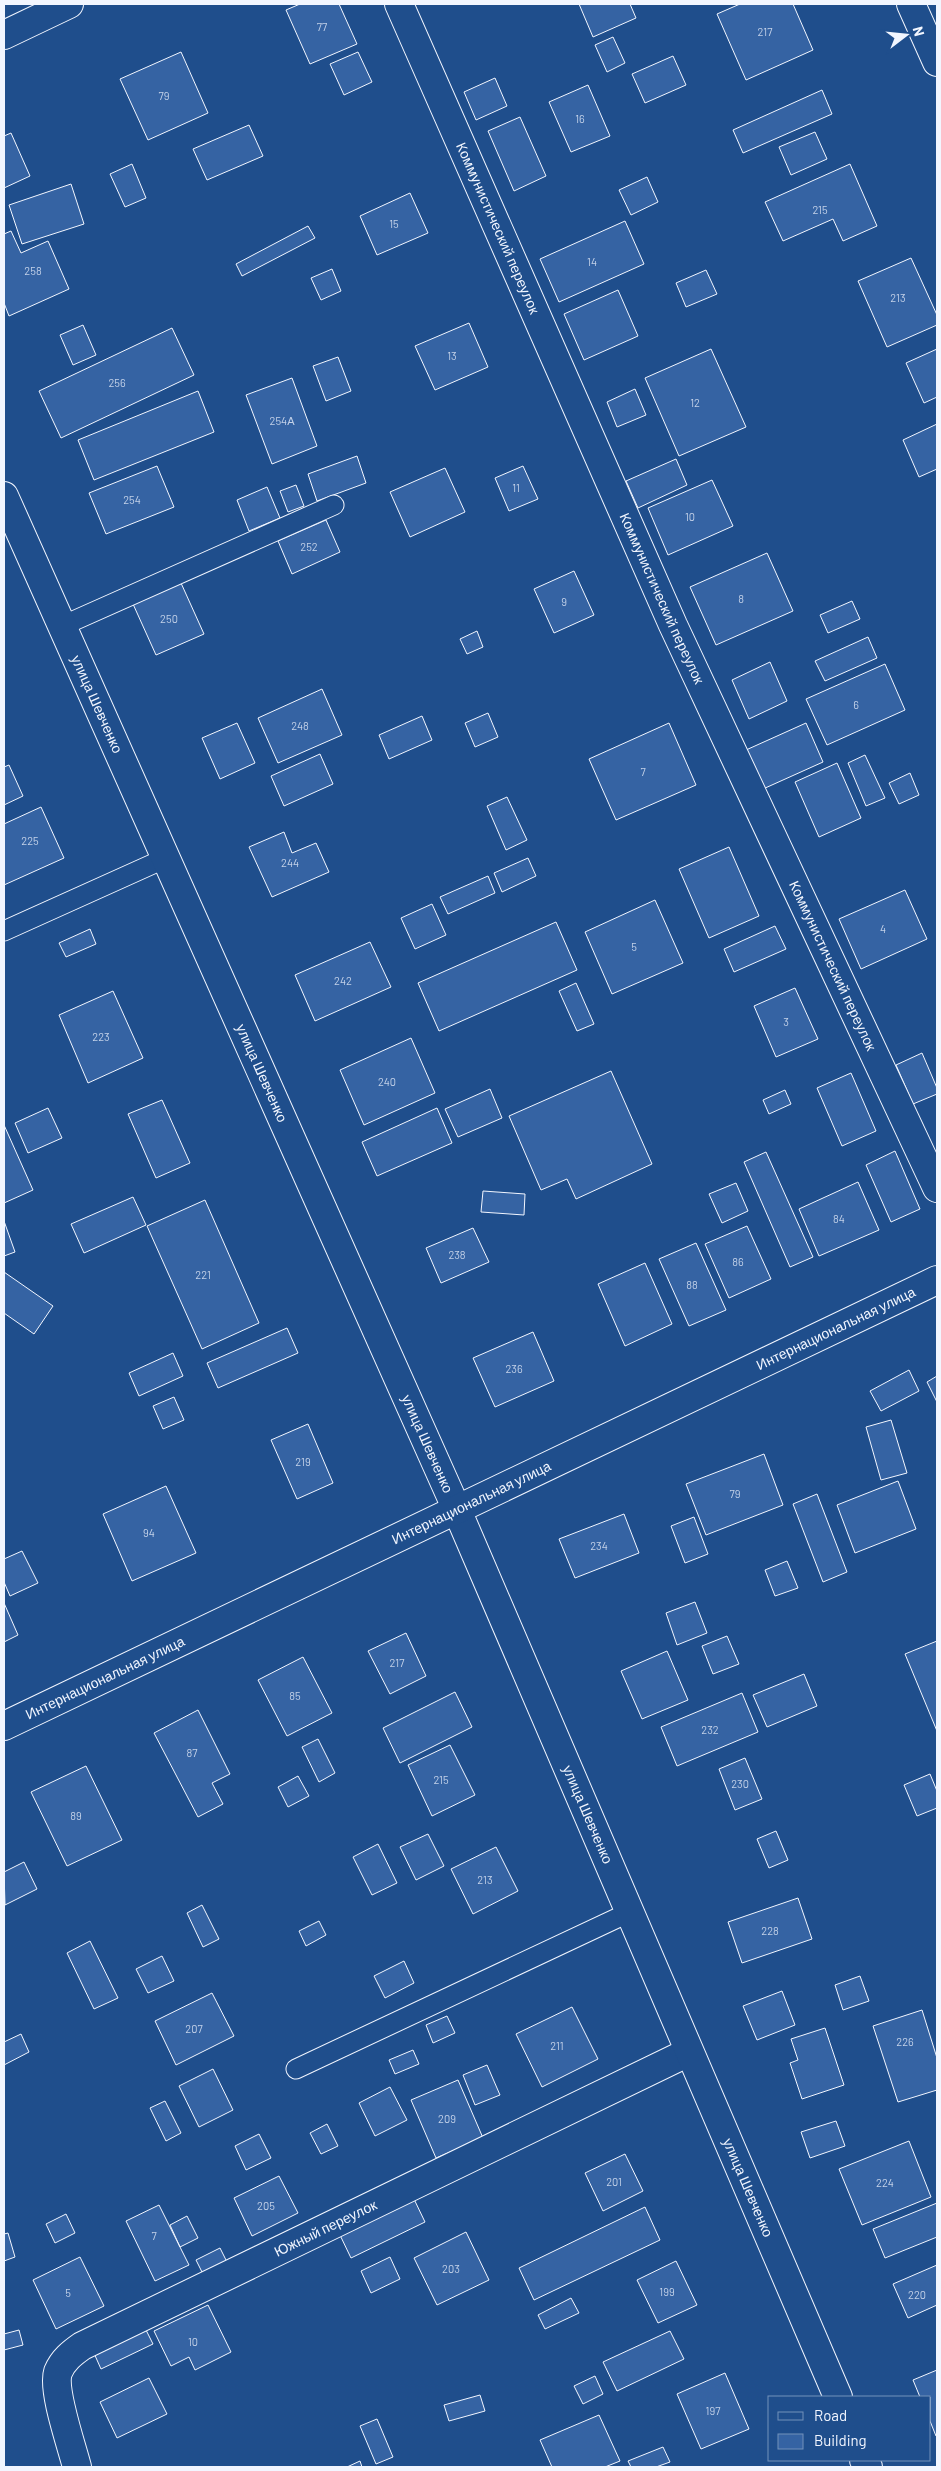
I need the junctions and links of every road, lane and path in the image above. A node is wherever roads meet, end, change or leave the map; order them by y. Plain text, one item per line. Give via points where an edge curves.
1 (69, 4) edge
2 (399, 4) edge
3 (911, 4) edge
4 (4, 35) edge
5 (937, 62) edge
6 (4, 496) edge
7 (334, 505) dead end
8 (62, 626) junction
9 (166, 858) junction
10 (4, 931) edge
11 (937, 1188) edge
12 (937, 1280) edge
13 (457, 1510) junction
14 (4, 1726) edge
15 (630, 1912) junction
16 (689, 2052) junction
17 (296, 2069) dead end
18 (838, 2396) edge
19 (77, 2467) edge

1 - 4 street
2 - 11 street, Коммунистический переулок via 673,625
3 - 5 street
6 - 8 street, улица Шевченко
7 - 8 lane
8 - 9 street, улица Шевченко
9 - 10 lane
9 - 13 street, улица Шевченко
12 - 13 street, Интернациональная улица
13 - 14 street, Интернациональная улица
13 - 15 street, улица Шевченко
15 - 16 street, улица Шевченко
15 - 17 lane
16 - 18 street, улица Шевченко
16 - 19 street, Южный переулок via 82,2346 66,2358 58,2372 57,2390

